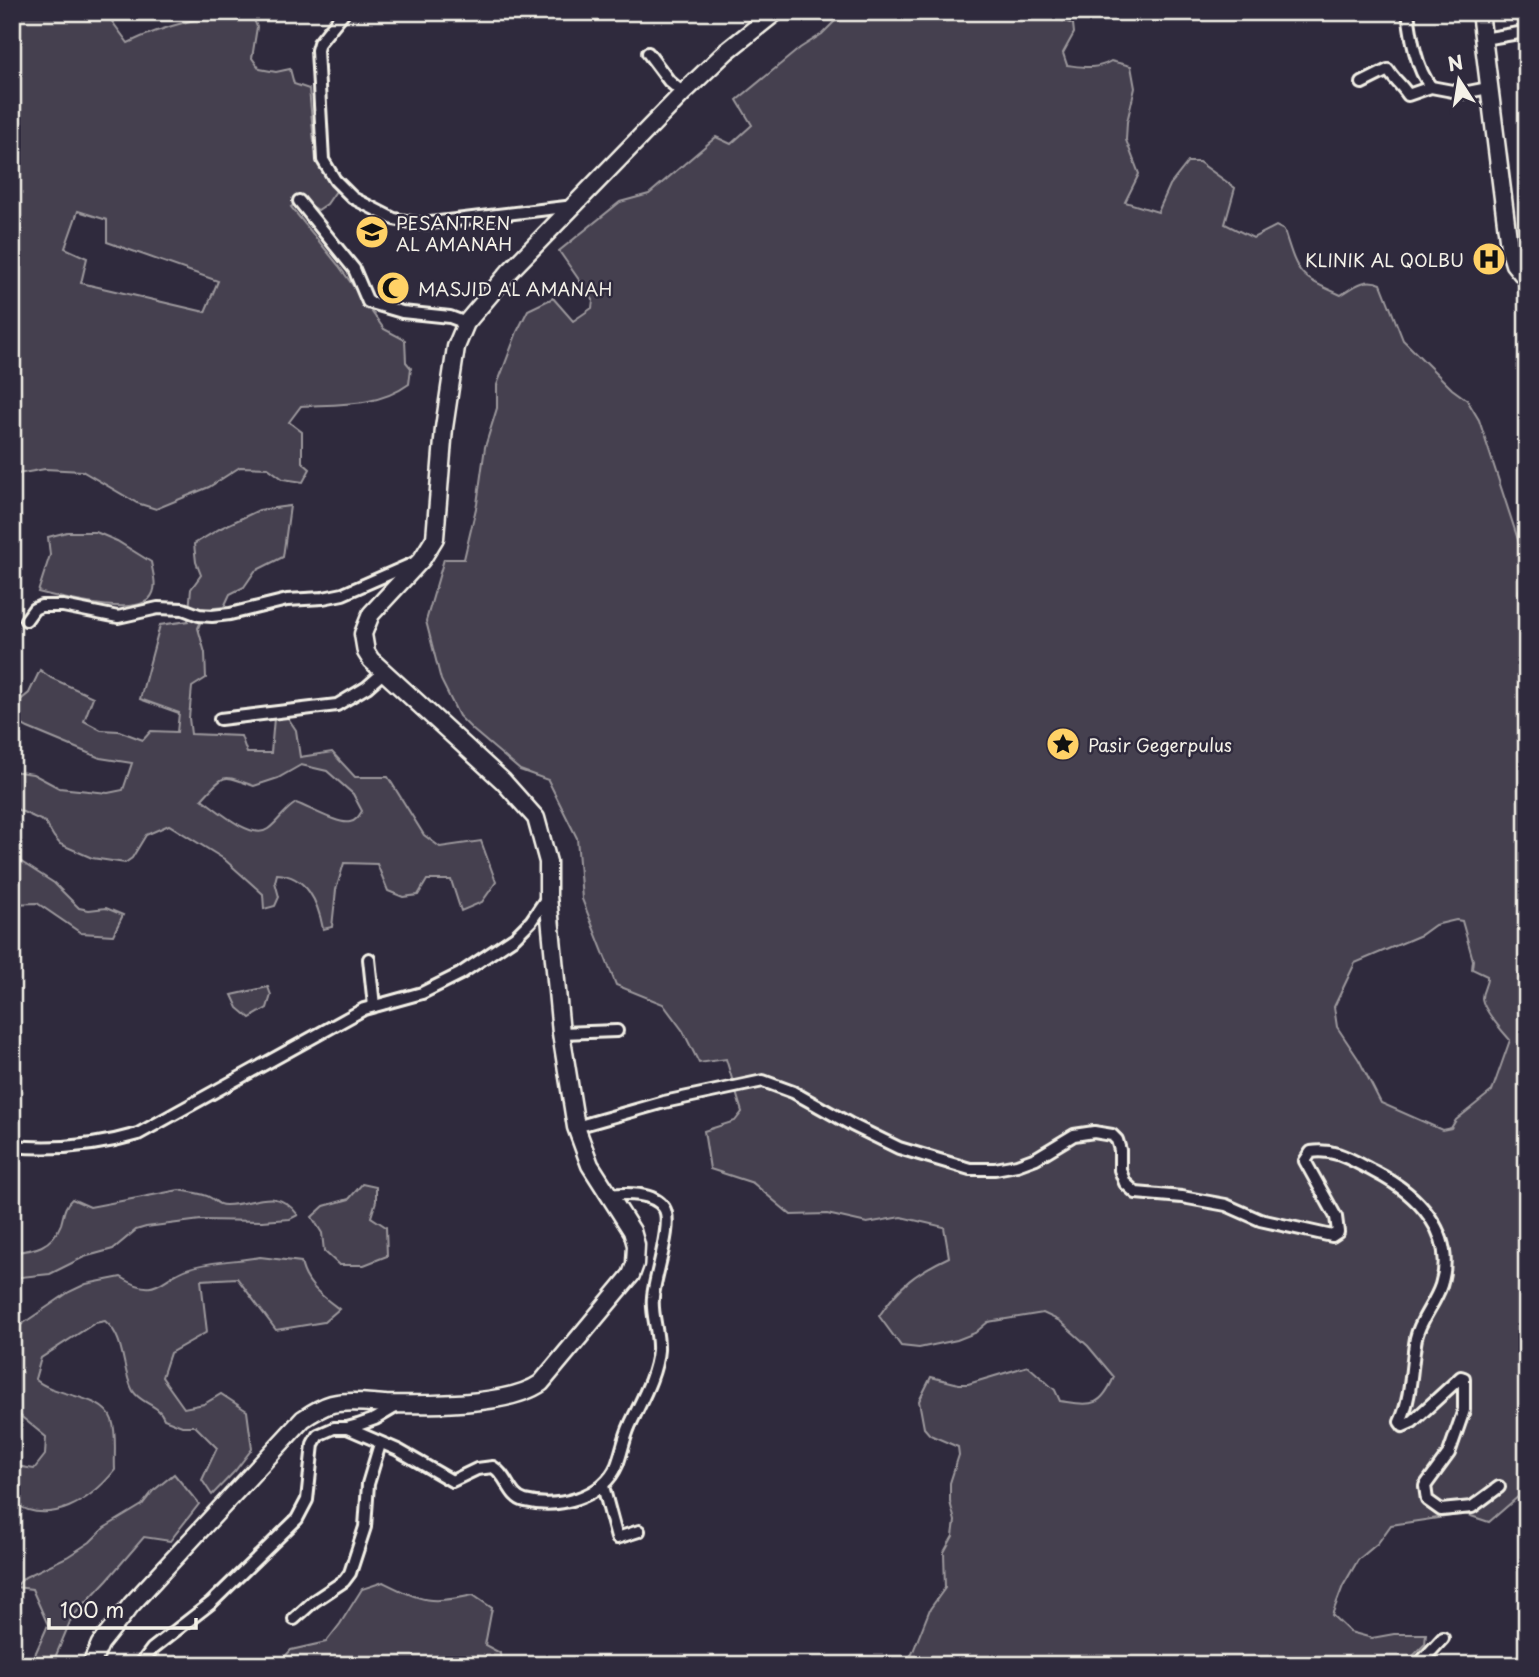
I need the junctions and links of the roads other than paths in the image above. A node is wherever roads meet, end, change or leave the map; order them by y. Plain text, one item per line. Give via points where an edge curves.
1 (344, 12) edge
2 (776, 12) edge
3 (1408, 12) edge
4 (1480, 12) edge
5 (1519, 33) dead end
6 (1483, 39) junction
7 (648, 53) dead end
8 (1362, 83) dead end
9 (1431, 87) junction
10 (1488, 88) junction
11 (683, 93) junction
12 (299, 201) dead end
13 (574, 206) junction
14 (1527, 280) edge
15 (466, 323) junction
16 (422, 559) junction
17 (26, 620) dead end
18 (384, 672) junction
19 (220, 719) dead end
20 (548, 896) junction
21 (369, 959) dead end
22 (374, 1006) junction
23 (617, 1031) dead end
24 (561, 1033) junction
25 (576, 1126) junction
26 (12, 1146) edge
27 (609, 1195) junction
28 (399, 1404) junction
29 (347, 1429) junction
30 (380, 1444) junction
31 (603, 1486) junction
32 (1499, 1487) dead end
33 (639, 1531) dead end
34 (294, 1619) dead end
35 (1443, 1637) dead end
36 (91, 1665) edge
37 (140, 1665) edge
38 (1418, 1665) edge

1 - 13 street via 317,50 323,160 353,198 394,219 422,224
2 - 11 main road
3 - 9 street via 1424,79
4 - 6 main road
5 - 6 street
6 - 10 main road
7 - 11 street
8 - 9 street via 1388,70 1408,95
9 - 10 street via 1463,93
10 - 14 main road via 1509,247 1514,264
11 - 13 main road
12 - 15 street via 354,269 368,302
13 - 15 main road
15 - 16 main road via 456,347 444,428 437,529
16 - 17 street via 343,594 287,600 230,614 198,615 158,608 118,617 41,606
16 - 18 main road via 365,625 366,652
18 - 19 street via 337,705
18 - 20 main road via 494,772 536,818 548,862
20 - 22 street via 531,921 497,951 422,993
20 - 24 main road
21 - 22 street
22 - 26 street via 138,1133 86,1146
23 - 24 street
24 - 25 main road
25 - 27 main road via 590,1165
25 - 32 street via 763,1081 899,1148 970,1169 1017,1165 1074,1135 1112,1135 1120,1150 1125,1183 1136,1193 1204,1200 1260,1220 1332,1237 1338,1232 1336,1217 1305,1161 1311,1152 1340,1153 1390,1180 1436,1224 1443,1240 1441,1283 1420,1325 1399,1422 1403,1426 1412,1422 1464,1378 1464,1410 1449,1452 1425,1486 1427,1500 1441,1510 1472,1507
27 - 28 main road via 632,1231 635,1264 631,1275 541,1383 502,1398
27 - 31 street via 655,1200 667,1217 653,1297 656,1362 617,1465
28 - 29 street
28 - 36 main road via 335,1404 303,1419 131,1605 100,1644
29 - 30 street
29 - 37 street via 326,1430 315,1440 307,1500 297,1519 211,1603 152,1649
30 - 31 street via 452,1482 477,1468 493,1467 506,1478 513,1494 526,1501 568,1501
30 - 34 street via 368,1484 365,1527 350,1573
31 - 33 street via 617,1537
35 - 38 street

